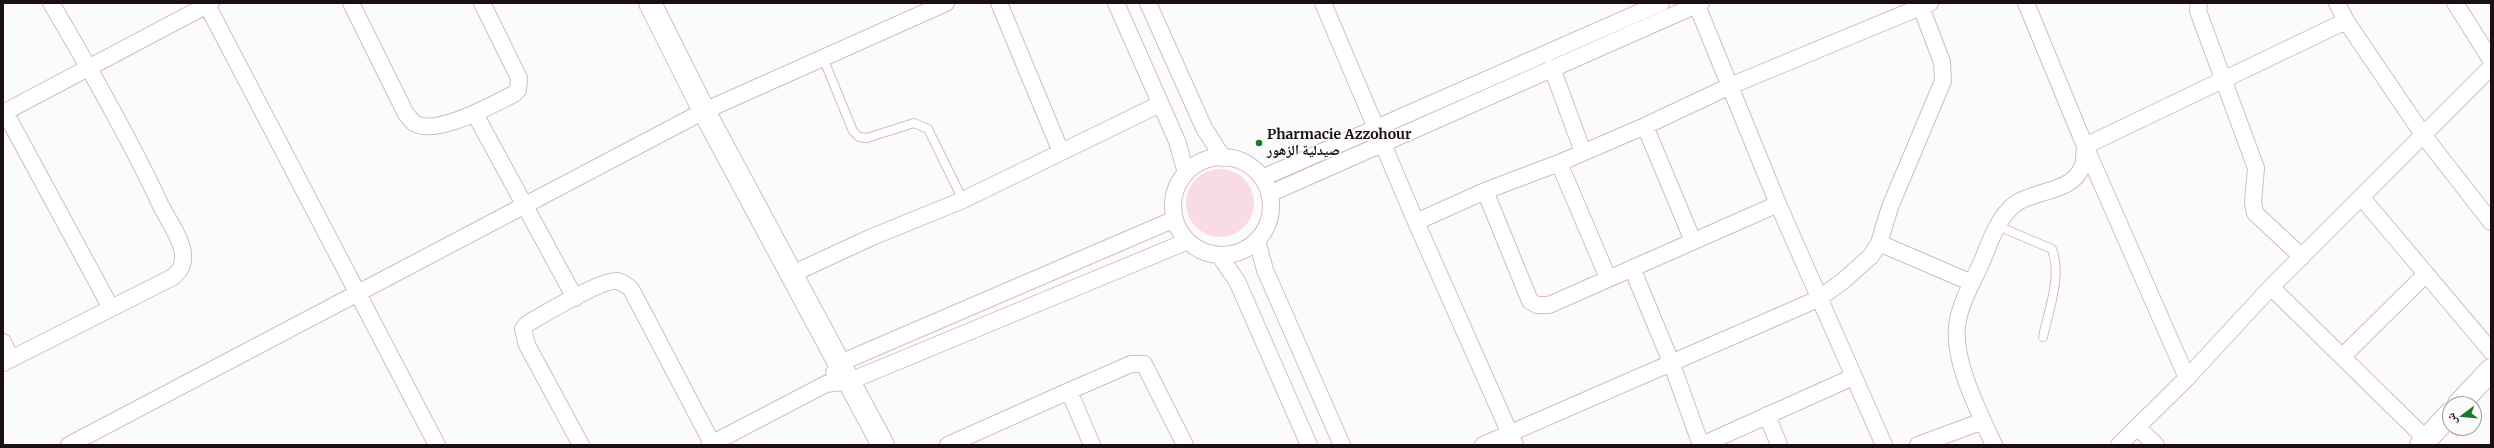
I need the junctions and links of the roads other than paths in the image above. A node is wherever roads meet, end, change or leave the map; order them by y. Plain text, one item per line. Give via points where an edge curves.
1 (52, 3) edge
2 (351, 3) edge
3 (482, 3) edge
4 (650, 3) edge
5 (946, 3) edge
6 (999, 3) edge
7 (1116, 3) edge
8 (1148, 3) edge
9 (1323, 3) edge
10 (1661, 3) edge
11 (2026, 3) edge
12 (2199, 3) edge
13 (2337, 3) edge
14 (2455, 3) edge
15 (208, 4) edge
16 (1698, 4) edge
17 (1925, 5) edge
18 (2346, 21) junction
19 (823, 58) junction
20 (2491, 60) edge
21 (89, 67) junction
22 (2491, 67) edge
23 (1552, 68) junction
24 (2224, 79) junction
25 (1730, 86) junction
26 (1160, 104) junction
27 (704, 111) junction
28 (4, 112) edge
29 (475, 114) junction
30 (1644, 126) junction
31 (1380, 135) junction
32 (2424, 136) junction
33 (2084, 146) junction
34 (1061, 152) junction
35 (1583, 152) junction
36 (1223, 158) junction
37 (1559, 163) junction
38 (1186, 173) junction
39 (1262, 178) junction
40 (1485, 191) junction
41 (1269, 194) junction
42 (2362, 198) junction
43 (963, 200) junction
44 (1778, 204) junction
45 (526, 206) junction
46 (1174, 219) junction
47 (1416, 222) junction
48 (2491, 222) edge
49 (1998, 226) junction
50 (1257, 240) junction
51 (1188, 241) junction
52 (1693, 241) junction
53 (1879, 242) junction
54 (1219, 256) junction
55 (2302, 257) junction
56 (1632, 268) junction
57 (792, 274) junction
58 (2426, 274) junction
59 (1608, 278) junction
60 (1972, 283) junction
61 (2271, 287) junction
62 (356, 292) junction
63 (575, 298) junction
64 (1818, 299) junction
65 (111, 308) junction
66 (2043, 337) dead end
67 (3, 342) edge
68 (2491, 351) edge
69 (2342, 357) junction
70 (7, 361) edge
71 (1671, 362) junction
72 (2491, 370) edge
73 (845, 372) junction
74 (1853, 377) junction
75 (2187, 378) junction
76 (1069, 391) junction
77 (2467, 396) edge
78 (1767, 415) junction
79 (1983, 421) junction
80 (2442, 423) edge
81 (2138, 428) junction
82 (1513, 439) edge
83 (2424, 442) edge
84 (712, 444) edge
85 (69, 445) edge
86 (437, 445) edge
87 (581, 445) edge
88 (883, 445) edge
89 (948, 445) edge
90 (1092, 445) edge
91 (1185, 445) edge
92 (1309, 445) edge
93 (1342, 445) edge
94 (1483, 445) edge
95 (1702, 445) edge
96 (1780, 445) edge
97 (1884, 445) edge
98 (1918, 445) edge
99 (1994, 445) edge
100 (2119, 445) edge
101 (2156, 445) edge

1 - 21 street
2 - 29 street via 406,114 415,123 435,126
3 - 29 street via 519,78 519,85 514,94
4 - 27 main road
5 - 19 street
6 - 34 street
7 - 26 street
8 - 36 street via 1204,128
9 - 31 street
10 - 31 street
11 - 33 street
12 - 24 street via 2198,10
13 - 18 street
14 - 20 street
15 - 21 street
15 - 62 street
16 - 23 street
16 - 25 street
17 - 25 street
17 - 53 street via 1942,62 1943,81 1890,207
18 - 24 street
18 - 32 street
19 - 27 street
19 - 43 lane via 853,132 867,138 914,123 922,125 928,129
21 - 28 street
21 - 65 street via 183,251 180,271 173,277
22 - 32 street
23 - 31 street
23 - 35 street
24 - 33 street
24 - 55 street via 2256,168 2253,203 2255,213
25 - 30 street
25 - 44 street
26 - 34 street
26 - 38 street via 1177,141
27 - 45 street
27 - 57 main road
28 - 65 street
29 - 45 street
30 - 35 street
30 - 52 street
31 - 39 street
31 - 41 street
31 - 47 street
32 - 42 street
32 - 48 street
33 - 49 street via 2082,167 2074,179 2066,185 2021,200 2004,215
33 - 75 street
34 - 43 street
35 - 37 street
36 - 38 street via 1197,164
36 - 39 street via 1238,160
37 - 40 street
37 - 59 street
38 - 46 street via 1177,186 1173,202
39 - 41 street
40 - 47 street
40 - 59 street via 1530,301 1537,305 1549,305
41 - 50 street via 1270,210 1266,226
42 - 55 street
42 - 58 street
43 - 57 street via 872,237
44 - 52 street
44 - 64 street
45 - 62 street
45 - 63 street
46 - 51 street
46 - 73 street
47 - 82 street
49 - 60 street
49 - 66 lane via 2052,249 2057,262 2056,275
50 - 54 street via 1246,249
50 - 93 street via 1265,270
51 - 54 street via 1197,248
51 - 73 street
52 - 56 street
53 - 60 street
53 - 64 street via 1871,256
54 - 92 street via 1238,281
55 - 61 street
56 - 59 street
56 - 71 street
57 - 73 main road
58 - 68 street
58 - 69 street
60 - 79 street via 1956,327 1957,341 1962,364
61 - 69 street
61 - 75 street
62 - 85 street
62 - 86 street
63 - 84 street via 611,281 618,281 631,289
63 - 87 street via 527,324 523,329 523,336
64 - 71 street
64 - 74 street
65 - 70 street
67 - 70 street
69 - 83 street
71 - 82 street
71 - 95 street
72 - 77 main road
73 - 84 street
73 - 88 main road
74 - 78 street
74 - 97 street
75 - 81 street
76 - 89 street
76 - 90 street
76 - 91 street via 1131,364 1144,364
78 - 95 street
78 - 96 street
79 - 98 street
79 - 99 street
80 - 83 main road
81 - 100 street
81 - 101 street
82 - 94 street

